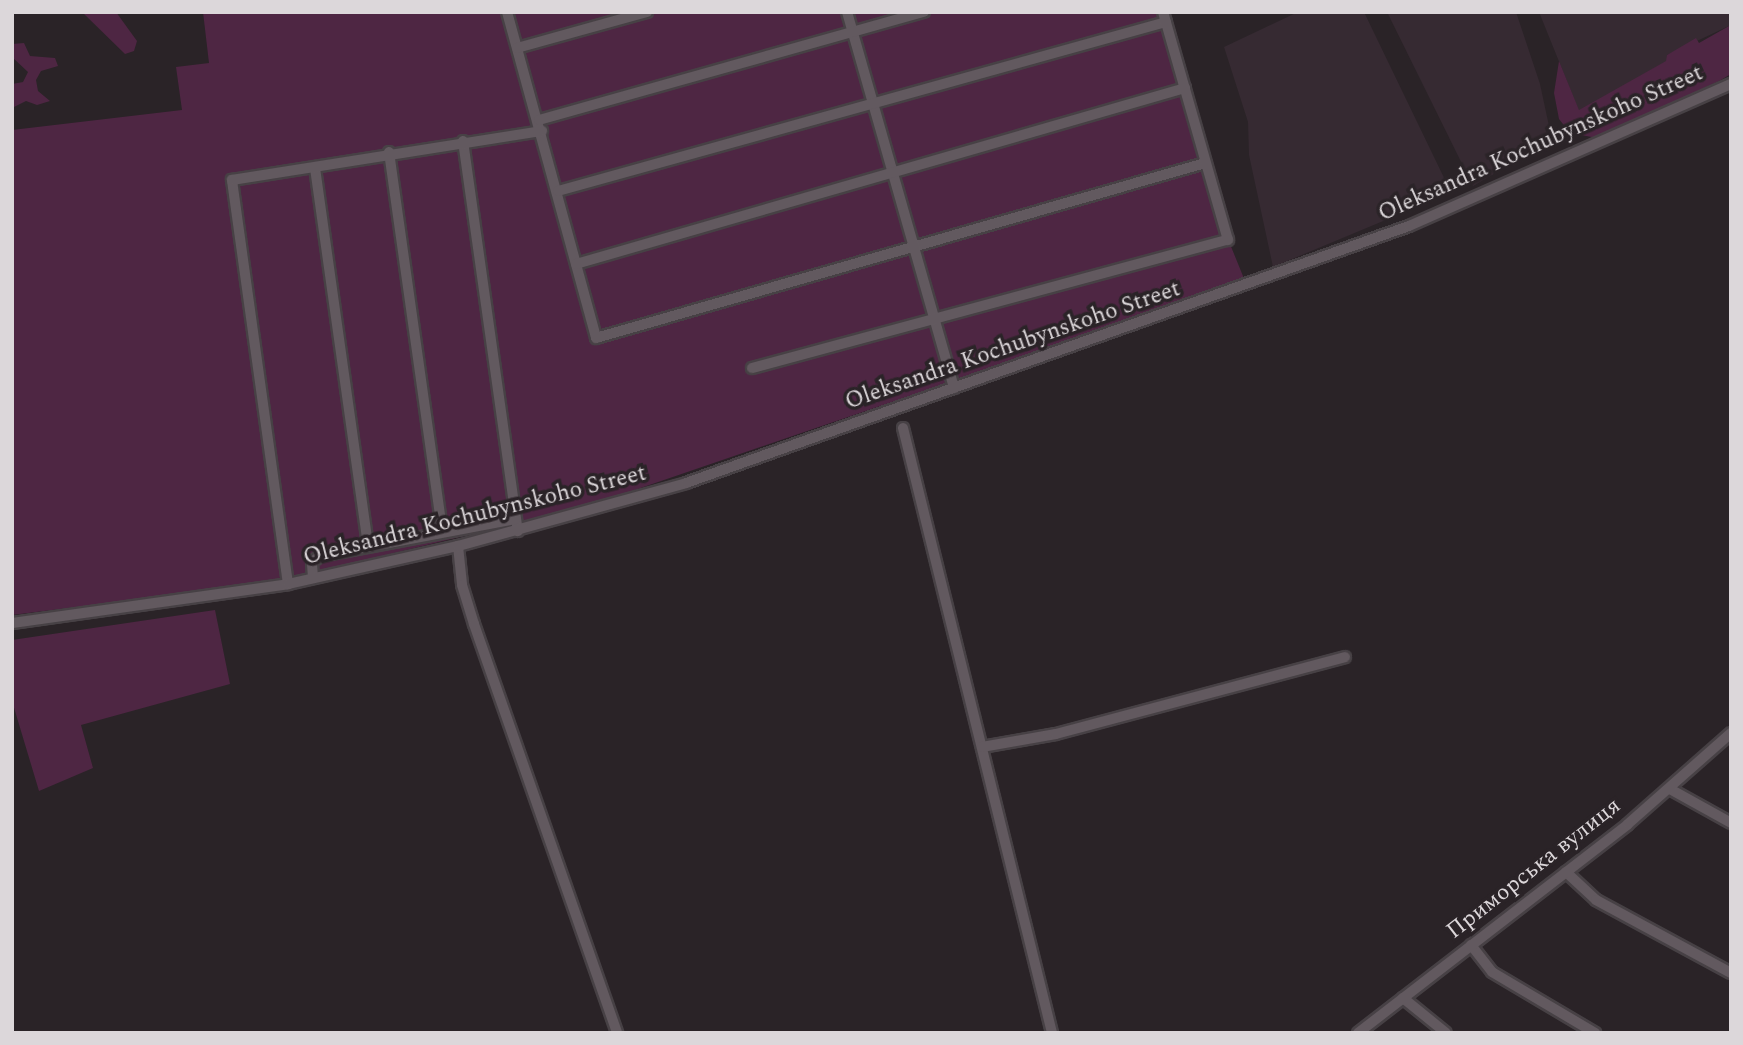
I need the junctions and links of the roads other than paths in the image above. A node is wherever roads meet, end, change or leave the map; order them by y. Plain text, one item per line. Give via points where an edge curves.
1 (506, 12) edge
2 (647, 12) edge
3 (847, 12) edge
4 (924, 12) edge
5 (1165, 17) edge
6 (852, 31) junction
7 (517, 48) junction
8 (1731, 84) edge
9 (1185, 89) junction
10 (872, 103) junction
11 (540, 126) junction
12 (463, 141) junction
13 (389, 152) junction
14 (1205, 163) junction
15 (314, 168) junction
16 (890, 171) junction
17 (558, 191) junction
18 (912, 248) junction
19 (576, 264) junction
20 (934, 321) junction
21 (752, 368) dead end
22 (954, 388) junction
23 (903, 428) dead end
24 (517, 525) junction
25 (442, 530) junction
26 (368, 546) junction
27 (458, 546) junction
28 (313, 578) junction
29 (288, 584) junction
30 (12, 622) edge
31 (1345, 657) dead end
32 (1731, 733) edge
33 (982, 747) junction
34 (1670, 789) junction
35 (1731, 823) edge
36 (1566, 872) junction
37 (1471, 945) junction
38 (1731, 973) edge
39 (1403, 998) junction
40 (617, 1033) edge
41 (1052, 1033) edge
42 (1358, 1033) edge
43 (1446, 1033) edge
44 (1595, 1033) edge

1 - 7 street
2 - 7 street
3 - 6 street
4 - 6 street
5 - 9 street
5 - 10 street
6 - 10 street
6 - 11 street
7 - 11 street
8 - 22 street, Oleksandra Kochubynskoho Street via 1409,226
9 - 14 street
9 - 16 street via 1014,141
10 - 16 street
10 - 17 street
11 - 12 street
11 - 17 street
12 - 13 street
12 - 24 street
13 - 15 street
13 - 25 street
14 - 18 street
14 - 20 street via 1228,240
15 - 26 street
15 - 29 street via 232,180
16 - 18 street
16 - 19 street via 815,198
17 - 19 street
18 - 19 street via 596,338
18 - 20 street
20 - 21 street
20 - 22 street
22 - 24 street, Oleksandra Kochubynskoho Street via 686,483
23 - 33 street
24 - 25 street
24 - 27 street, Oleksandra Kochubynskoho Street
25 - 26 street
26 - 28 street via 320,556 312,562
27 - 28 street, Oleksandra Kochubynskoho Street
27 - 40 street via 462,585 474,624
28 - 29 street, Oleksandra Kochubynskoho Street
29 - 30 street, Oleksandra Kochubynskoho Street
31 - 33 street via 1068,731
32 - 34 street, Приморська вулиця
33 - 41 street
34 - 35 street
34 - 36 street, Приморська вулиця
36 - 37 street, Приморська вулиця
36 - 38 street via 1596,900
37 - 39 street, Приморська вулиця
37 - 44 street via 1492,972
39 - 42 street, Приморська вулиця
39 - 43 street

